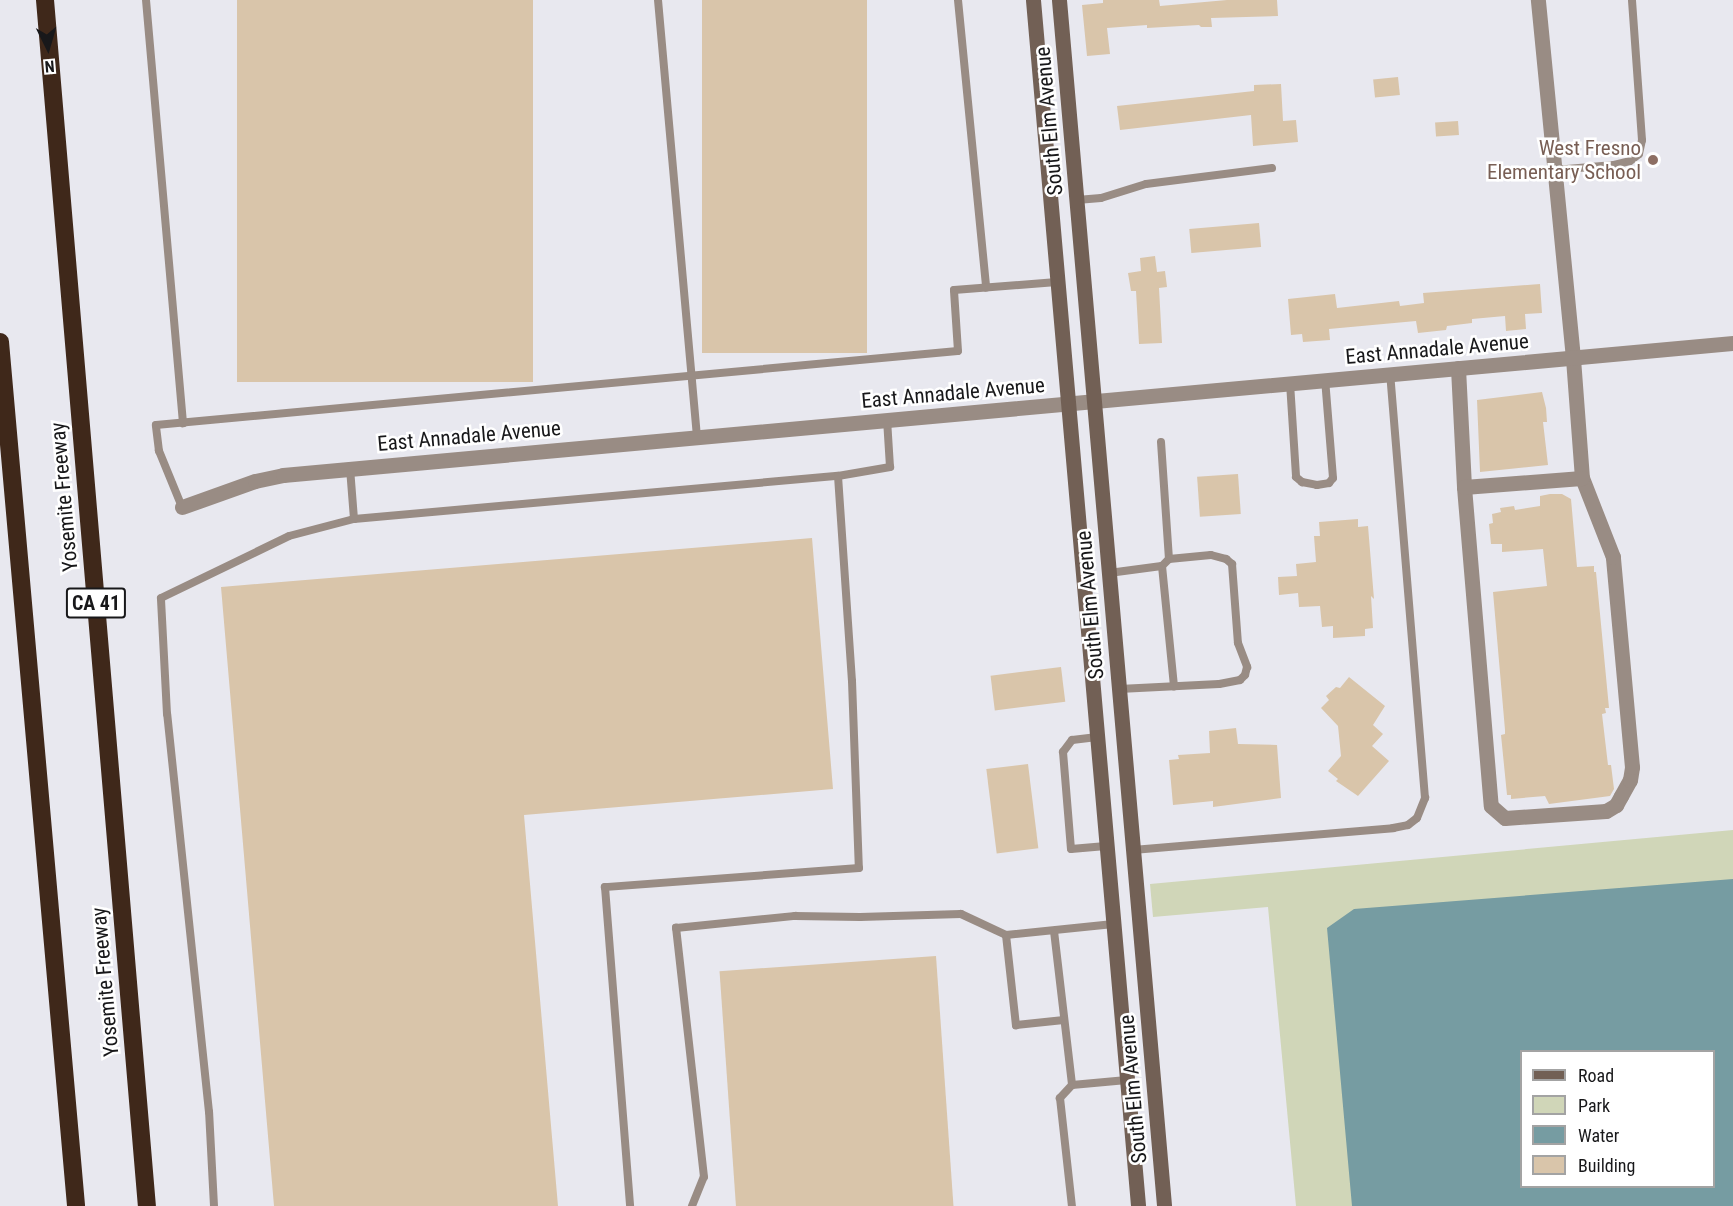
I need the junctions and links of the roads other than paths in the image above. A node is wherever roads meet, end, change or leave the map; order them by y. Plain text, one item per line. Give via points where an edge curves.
1 (45, 0) edge
2 (146, 0) edge
3 (658, 0) edge
4 (958, 0) edge
5 (1033, 0) edge
6 (1059, 0) edge
7 (1538, 0) edge
8 (1632, 0) edge
9 (1272, 168) dead end
10 (1555, 170) junction
11 (1077, 200) junction
12 (1057, 282) junction
13 (986, 288) junction
14 (0, 342) edge
15 (1733, 343) edge
16 (1573, 358) junction
17 (1458, 368) junction
18 (1390, 374) junction
19 (692, 375) junction
20 (1325, 379) junction
21 (1290, 383) junction
22 (1094, 402) junction
23 (1068, 404) junction
24 (887, 419) junction
25 (183, 423) junction
26 (697, 436) junction
27 (1161, 442) dead end
28 (350, 468) junction
29 (838, 476) junction
30 (1582, 478) junction
31 (1464, 487) junction
32 (182, 507) joint
33 (354, 519) junction
34 (1169, 559) junction
35 (1162, 566) junction
36 (1108, 573) junction
37 (1174, 686) junction
38 (1119, 689) junction
39 (1097, 737) junction
40 (1106, 846) junction
41 (1133, 850) junction
42 (1113, 924) junction
43 (1054, 931) junction
44 (1006, 935) junction
45 (1064, 1020) junction
46 (1127, 1080) junction
47 (1072, 1085) junction
48 (76, 1206) edge
49 (147, 1206) edge
50 (214, 1206) edge
51 (630, 1206) edge
52 (692, 1206) edge
53 (1072, 1206) edge
54 (1138, 1206) edge
55 (1164, 1206) edge

1 - 49 highway, Yosemite Freeway / CA 41
2 - 25 lane
3 - 19 lane
4 - 13 lane
5 - 12 main road, South Elm Avenue
6 - 11 main road, South Elm Avenue
7 - 10 street
8 - 10 lane via 1642,140 1639,154 1614,165
9 - 11 lane via 1146,184 1101,198
10 - 16 street
11 - 22 main road, South Elm Avenue
12 - 13 lane
12 - 23 main road, South Elm Avenue
13 - 19 lane via 954,291 958,351
14 - 48 highway
15 - 16 street, East Annadale Avenue
16 - 17 street, East Annadale Avenue
16 - 30 street
17 - 18 street, East Annadale Avenue
17 - 31 street
18 - 20 street, East Annadale Avenue
18 - 41 lane via 1425,798 1417,818 1393,828
19 - 25 lane
19 - 26 lane
20 - 21 street, East Annadale Avenue
20 - 21 lane via 1333,478 1317,485 1296,477
21 - 22 street, East Annadale Avenue
22 - 23 street, East Annadale Avenue
22 - 36 main road, South Elm Avenue
23 - 24 street, East Annadale Avenue
23 - 39 main road, South Elm Avenue
24 - 26 street, East Annadale Avenue
24 - 29 lane via 890,467
25 - 32 lane via 156,425 159,451
26 - 28 street, East Annadale Avenue
27 - 34 lane
28 - 32 street, East Annadale Avenue via 255,481
28 - 33 lane
29 - 33 lane
29 - 51 lane via 852,681 859,868 605,887
30 - 31 street
30 - 31 street via 1613,557 1632,767 1630,780 1616,805 1605,811 1505,818 1491,806
33 - 50 lane via 289,536 161,598 167,714 209,1112
34 - 35 lane
34 - 37 lane via 1211,555 1232,564 1238,643 1246,667 1240,680
35 - 36 lane
35 - 37 lane
36 - 38 main road, South Elm Avenue
37 - 38 lane
38 - 41 main road, South Elm Avenue
39 - 40 main road, South Elm Avenue
39 - 40 lane via 1072,740 1063,752 1071,849
40 - 42 main road, South Elm Avenue
41 - 55 main road, South Elm Avenue
42 - 43 lane
42 - 46 main road, South Elm Avenue
43 - 44 lane
43 - 45 lane
44 - 45 lane via 1016,1025
44 - 52 lane via 961,914 795,916 676,928 704,1178
45 - 47 lane
46 - 47 lane
46 - 54 main road, South Elm Avenue
47 - 53 lane via 1060,1098

